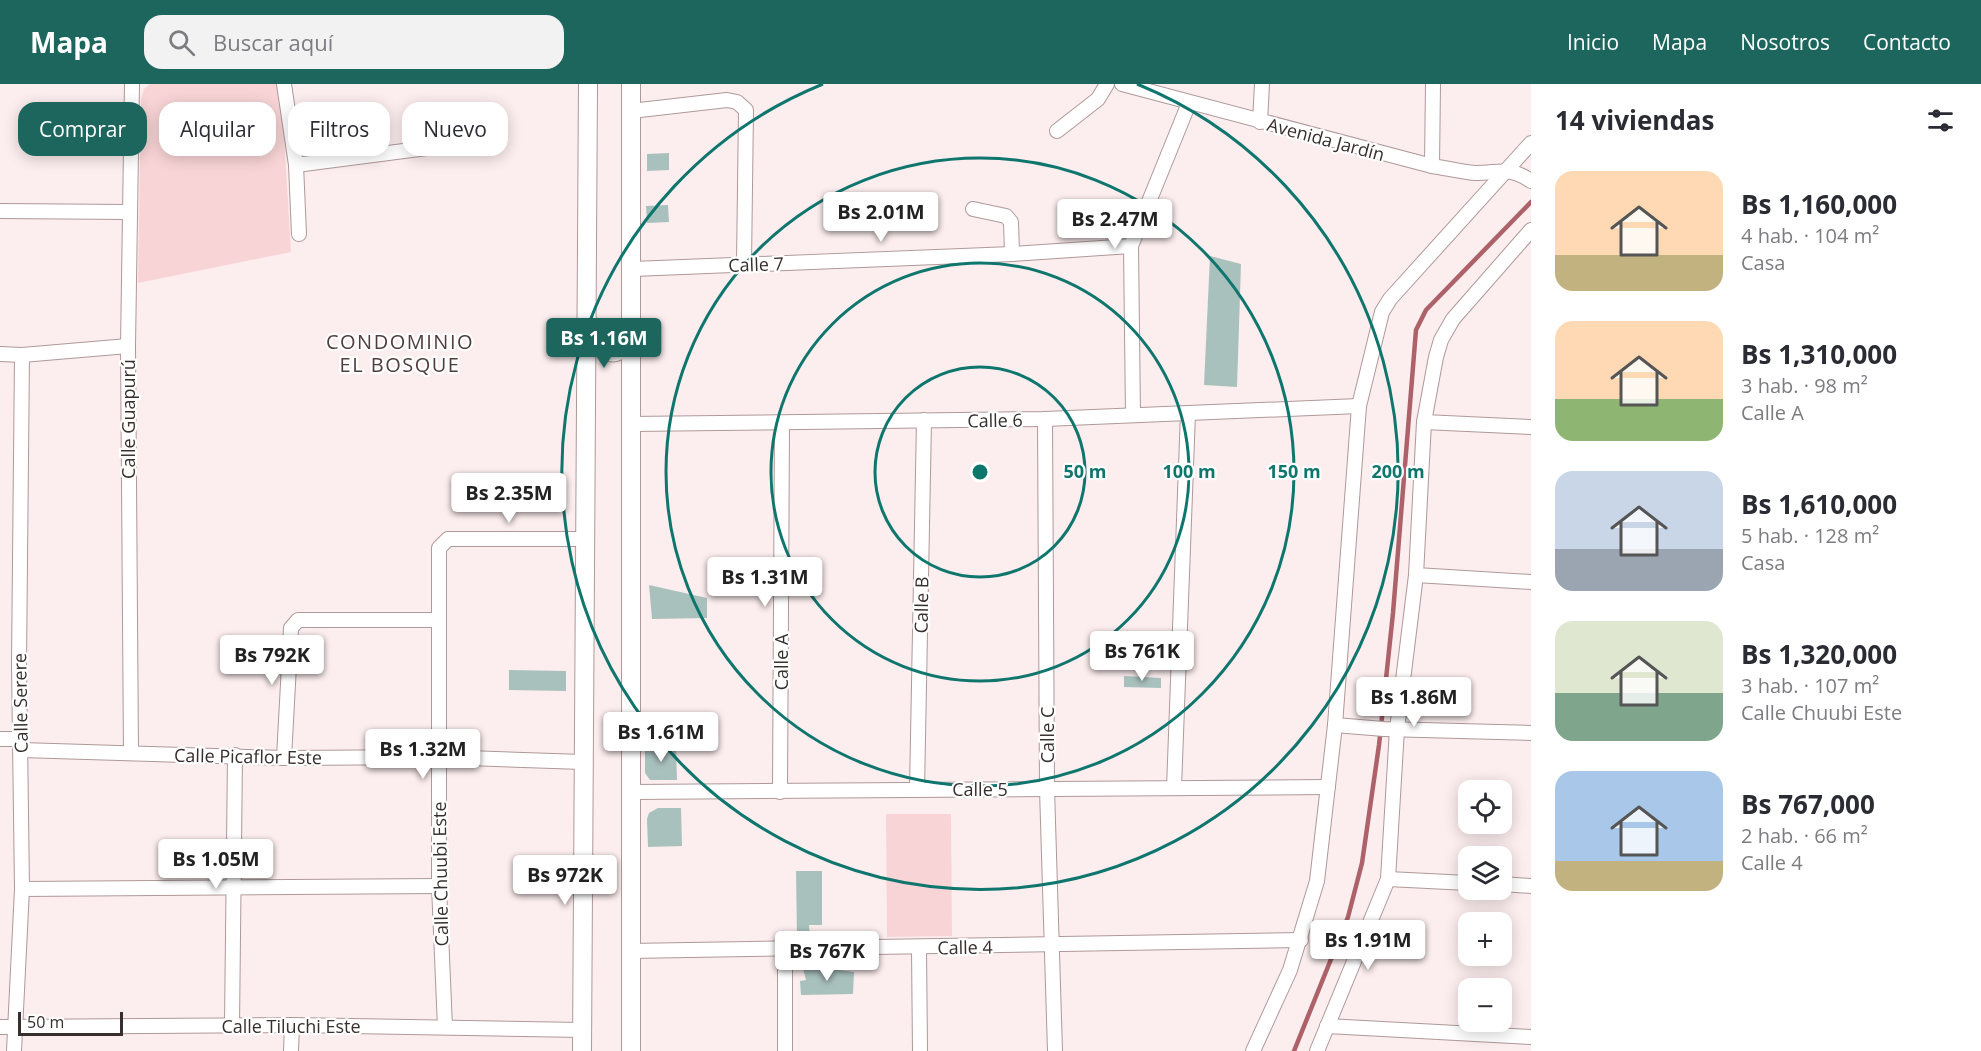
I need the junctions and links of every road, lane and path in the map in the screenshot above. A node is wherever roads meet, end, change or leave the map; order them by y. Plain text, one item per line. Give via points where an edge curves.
1 (132, 84) edge
2 (284, 84) edge
3 (588, 84) edge
4 (631, 84) edge
5 (1107, 84) edge
6 (1122, 84) edge
7 (1262, 84) edge
8 (1433, 84) edge
9 (1189, 103) junction
10 (632, 111) junction
11 (1260, 122) junction
12 (1057, 131) dead end
13 (1531, 143) edge
14 (402, 151) edge
15 (296, 165) junction
16 (1432, 166) junction
17 (1512, 171) junction
18 (1531, 182) edge
19 (973, 209) dead end
20 (0, 212) edge
21 (130, 213) junction
22 (1531, 230) edge
23 (299, 234) dead end
24 (1131, 246) junction
25 (1012, 254) junction
26 (744, 264) junction
27 (633, 268) junction
28 (587, 319) junction
29 (633, 333) junction
30 (128, 346) junction
31 (0, 354) edge
32 (22, 355) junction
33 (586, 376) junction
34 (630, 381) junction
35 (1359, 406) junction
36 (1188, 413) junction
37 (1133, 415) junction
38 (1045, 419) junction
39 (924, 420) junction
40 (1425, 422) junction
41 (630, 424) junction
42 (782, 424) junction
43 (1531, 427) edge
44 (585, 539) junction
45 (1416, 575) junction
46 (1531, 582) edge
47 (439, 620) junction
48 (1335, 725) junction
49 (1391, 729) junction
50 (1531, 733) edge
51 (0, 739) edge
52 (21, 745) junction
53 (130, 753) junction
54 (235, 755) junction
55 (439, 757) junction
56 (284, 758) junction
57 (583, 762) junction
58 (1328, 787) junction
59 (1174, 788) junction
60 (1047, 789) junction
61 (917, 790) junction
62 (633, 792) junction
63 (780, 792) junction
64 (1388, 879) junction
65 (1458, 882) edge
66 (1512, 885) edge
67 (439, 886) junction
68 (1531, 886) edge
69 (22, 889) junction
70 (232, 889) junction
71 (1301, 940) junction
72 (1051, 946) junction
73 (919, 948) junction
74 (785, 949) junction
75 (629, 951) junction
76 (232, 1025) junction
77 (292, 1025) junction
78 (1327, 1026) junction
79 (0, 1027) edge
80 (445, 1027) junction
81 (14, 1028) junction
82 (582, 1030) junction
83 (1531, 1037) edge
84 (14, 1051) edge
85 (291, 1051) edge
86 (582, 1051) edge
87 (631, 1051) edge
88 (785, 1051) edge
89 (920, 1051) edge
90 (1055, 1051) edge
91 (1253, 1051) edge
92 (1317, 1051) edge

1 - 21 street, Calle Guapurú
2 - 15 street
3 - 28 main road
4 - 10 main road
5 - 12 street via 1098,99
6 - 9 street, Avenida Jardín
7 - 11 street
8 - 16 street
9 - 11 street, Avenida Jardín
9 - 24 street
10 - 26 street via 727,100 746,110
10 - 27 main road
11 - 16 street, Avenida Jardín
13 - 17 street
14 - 15 street
15 - 23 street
16 - 17 street, Avenida Jardín via 1474,173
17 - 18 street
17 - 35 street via 1390,299 1382,312
19 - 25 street via 1006,216 1011,222
20 - 21 street
21 - 30 street, Calle Guapurú
22 - 40 street via 1464,306 1441,340
24 - 25 street, Calle 7
24 - 37 street
25 - 26 street, Calle 7
26 - 27 street, Calle 7
27 - 29 main road
28 - 29 main road via 599,346 608,352 626,347
28 - 33 main road
29 - 34 main road
30 - 32 street
30 - 53 street, Calle Guapurú
31 - 32 street
32 - 52 street, Calle Serere
33 - 34 main road via 593,364 608,360
33 - 44 main road
34 - 41 main road
35 - 36 street, Calle 6
35 - 48 street
36 - 37 street, Calle 6
36 - 59 street
37 - 38 street, Calle 6
38 - 39 street, Calle 6
38 - 60 street, Calle C
39 - 42 street, Calle 6
39 - 61 street, Calle B
40 - 43 street
40 - 45 street
41 - 42 street, Calle 6
41 - 62 main road
42 - 63 street, Calle A
44 - 47 street, Calle Chuubi Este via 448,539 439,548
44 - 57 main road
45 - 46 street
45 - 49 street
47 - 55 street, Calle Chuubi Este
47 - 56 street via 293,623
48 - 49 street
48 - 58 street
49 - 50 street
49 - 64 street
51 - 52 street, Calle Picaflor Este
52 - 53 street, Calle Picaflor Este
52 - 69 street, Calle Serere
53 - 54 street, Calle Picaflor Este
54 - 56 street, Calle Picaflor Este
54 - 70 street
55 - 56 street, Calle Picaflor Este
55 - 57 street, Calle Picaflor Este
55 - 67 street, Calle Chuubi Este
57 - 82 main road
58 - 59 street, Calle 5
58 - 71 street via 1317,881
59 - 60 street, Calle 5
60 - 61 street, Calle 5
60 - 72 street, Calle C
61 - 63 street, Calle 5
62 - 63 street, Calle 5
62 - 75 main road
64 - 65 street
64 - 78 street
66 - 68 street
67 - 70 street
67 - 80 street, Calle Chuubi Este
69 - 70 street
69 - 81 street, Calle Serere
70 - 76 street
71 - 72 street, Calle 4
71 - 91 street
72 - 73 street, Calle 4
72 - 90 street, Calle C
73 - 74 street, Calle 4
73 - 89 street
74 - 75 street, Calle 4
74 - 88 street
75 - 87 main road
76 - 77 street, Calle Tiluchi Este
76 - 81 street, Calle Tiluchi Este
77 - 80 street, Calle Tiluchi Este
77 - 85 street
78 - 83 street
78 - 92 street
79 - 81 street, Calle Tiluchi Este
80 - 82 street, Calle Tiluchi Este
81 - 84 street, Calle Serere
82 - 86 main road

